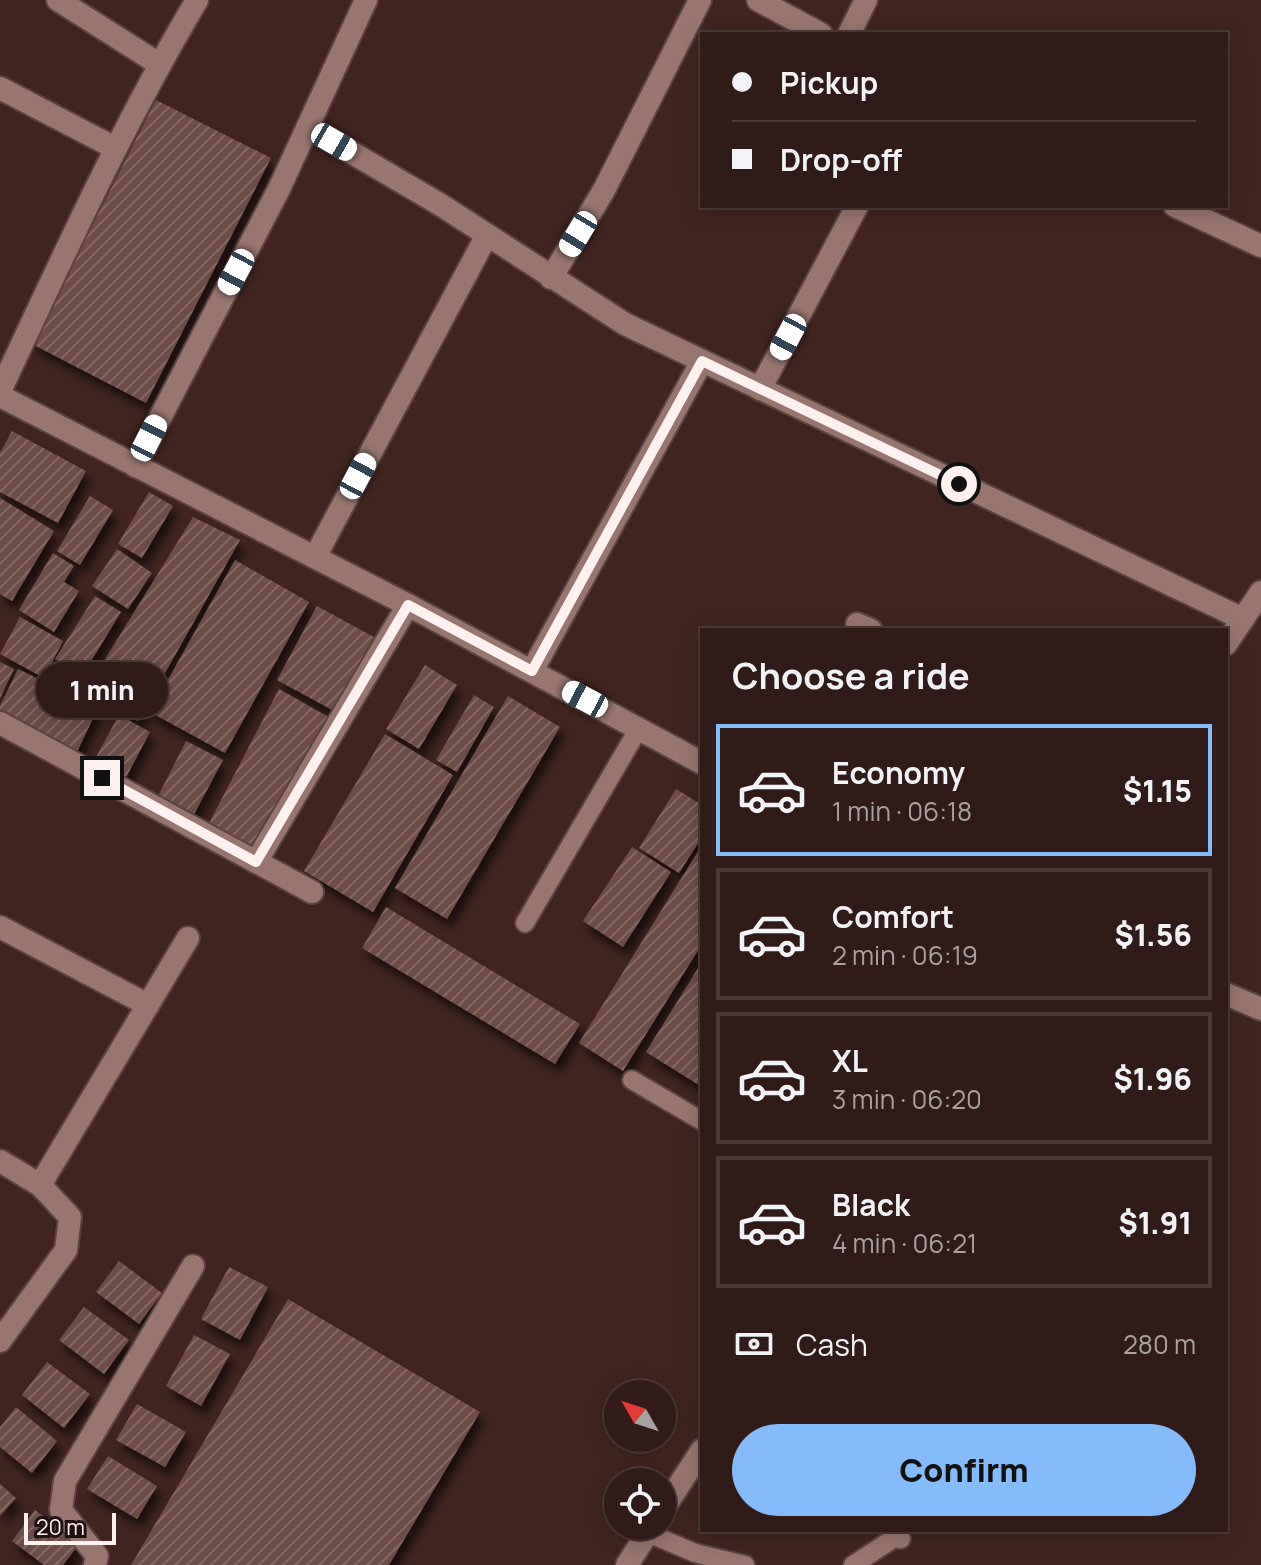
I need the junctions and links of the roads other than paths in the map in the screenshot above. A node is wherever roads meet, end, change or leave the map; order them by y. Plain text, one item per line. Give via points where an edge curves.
1 (58, 0) edge
2 (197, 0) edge
3 (366, 0) edge
4 (700, 0) edge
5 (758, 0) edge
6 (866, 0) edge
7 (817, 32) edge
8 (850, 32) edge
9 (159, 64) junction
10 (0, 88) edge
11 (308, 127) junction
12 (115, 148) junction
13 (856, 208) edge
14 (1179, 208) edge
15 (487, 235) junction
16 (1261, 246) edge
17 (551, 278) junction
18 (702, 361) junction
19 (760, 389) junction
20 (0, 394) edge
21 (135, 466) junction
22 (315, 557) junction
23 (1261, 592) edge
24 (408, 605) junction
25 (1243, 619) junction
26 (1228, 641) edge
27 (532, 671) junction
28 (0, 723) edge
29 (639, 728) junction
30 (700, 762) edge
31 (256, 862) junction
32 (312, 892) dead end
33 (525, 923) dead end
34 (0, 927) edge
35 (188, 938) dead end
36 (1228, 995) edge
37 (148, 1005) junction
38 (1261, 1009) edge
39 (632, 1080) dead end
40 (700, 1120) edge
41 (0, 1161) edge
42 (40, 1185) junction
43 (193, 1266) dead end
44 (0, 1341) edge
45 (700, 1453) edge
46 (676, 1490) edge
47 (901, 1539) dead end
48 (643, 1540) edge
49 (670, 1540) edge
50 (95, 1565) edge
51 (627, 1565) edge
52 (745, 1565) edge
53 (853, 1565) edge

1 - 9 street
2 - 9 street
3 - 11 street
4 - 17 street via 604,190
5 - 7 street
6 - 8 street
9 - 12 street
10 - 12 street
11 - 15 street
11 - 21 street
12 - 20 street
13 - 19 street
14 - 16 street
15 - 17 street
15 - 22 street
17 - 18 street via 625,324
18 - 19 street
18 - 27 street
19 - 25 street
20 - 21 street
21 - 22 street
22 - 24 street
23 - 25 street
24 - 27 street
24 - 31 street
25 - 26 street
27 - 29 street
28 - 31 street
29 - 30 street
29 - 33 lane
31 - 32 street
34 - 37 street
35 - 37 street
36 - 38 street
37 - 42 street
39 - 40 lane
41 - 42 street
42 - 44 street via 70,1217 66,1250
43 - 50 street via 65,1481 61,1510 97,1556
45 - 46 street
47 - 53 lane via 894,1538
48 - 51 street
49 - 52 lane via 695,1553

